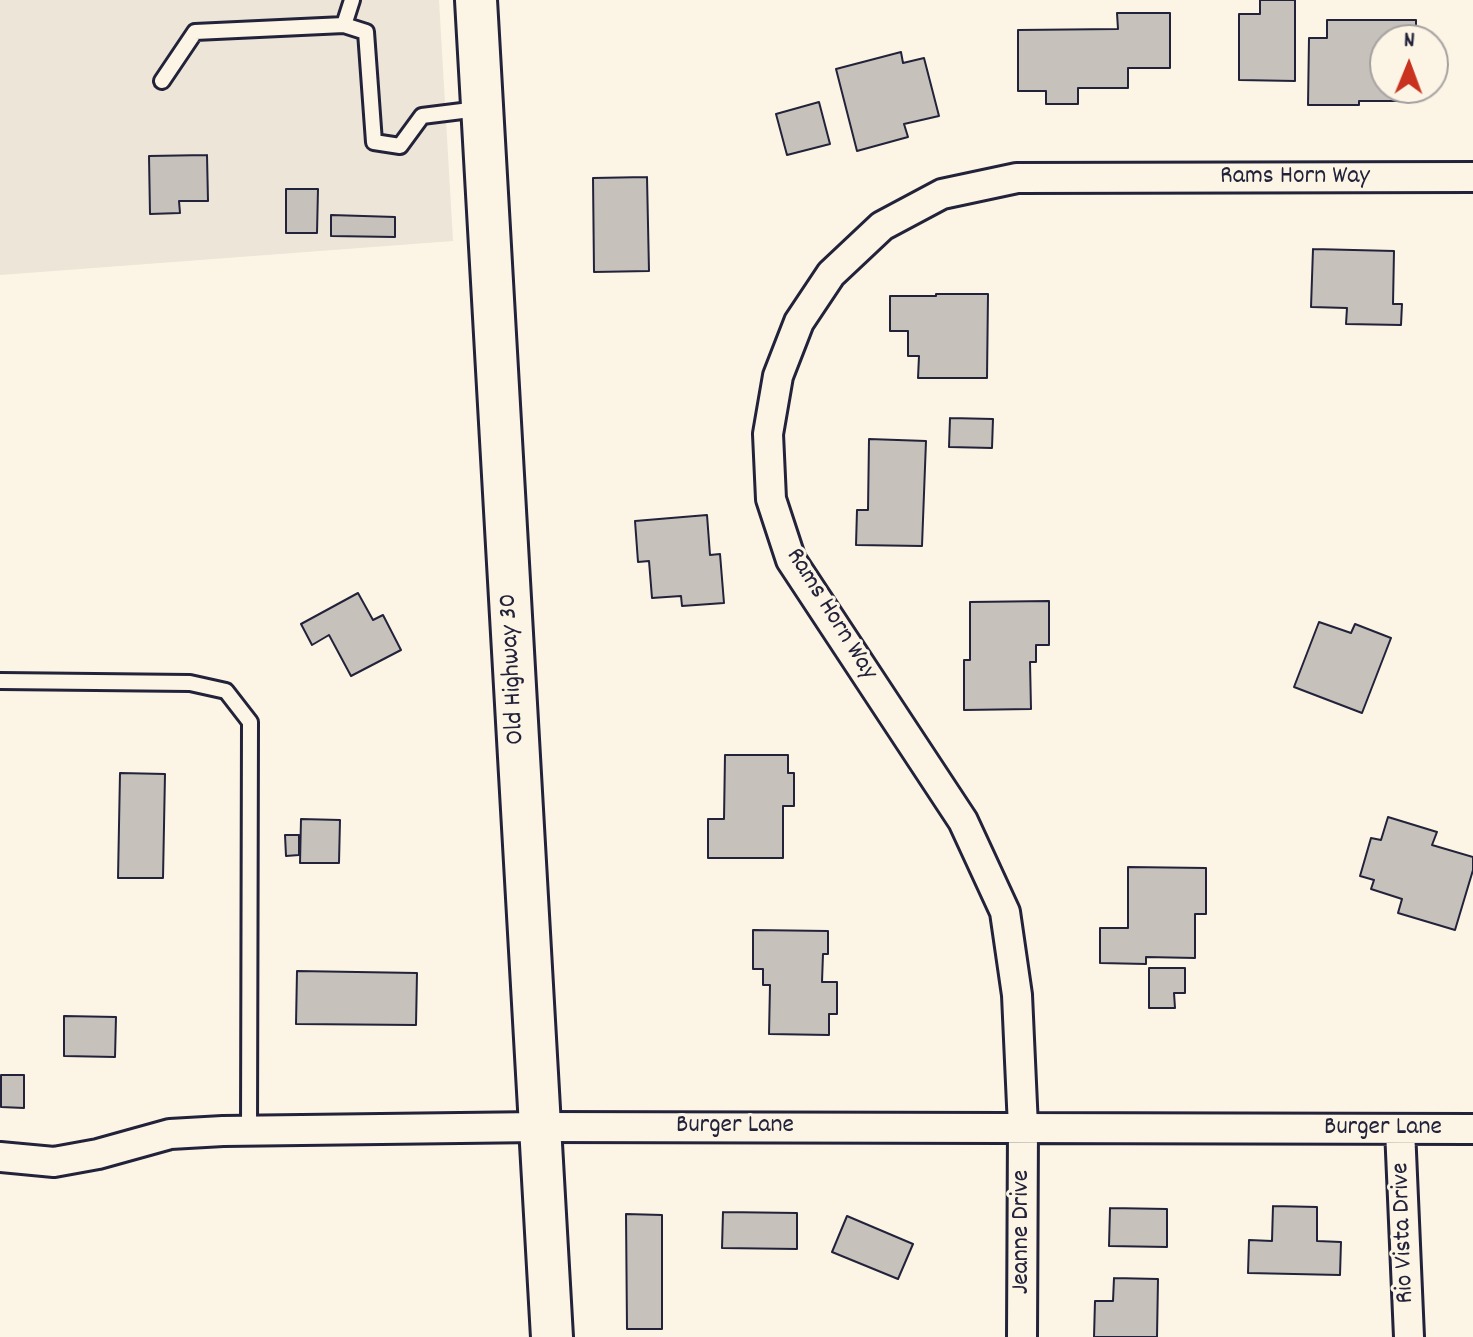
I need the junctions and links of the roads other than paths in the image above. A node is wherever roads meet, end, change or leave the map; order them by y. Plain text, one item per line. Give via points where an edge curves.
1 (352, 0) edge
2 (476, 0) edge
3 (344, 25) junction
4 (162, 81) dead end
5 (482, 108) junction
6 (1473, 177) edge
7 (0, 681) edge
8 (539, 1127) junction
9 (1023, 1127) junction
10 (1400, 1129) junction
11 (1473, 1129) edge
12 (249, 1131) junction
13 (0, 1157) edge
14 (552, 1337) edge
15 (1022, 1337) edge
16 (1409, 1337) edge

1 - 3 lane
2 - 5 street, Old Highway 30
3 - 4 lane via 195,32
3 - 5 lane via 366,32 374,142 400,146 422,116
5 - 8 street, Old Highway 30
6 - 9 street, Rams Horn Way via 1017,178 987,184 942,194 882,226 831,274 799,322 778,376 768,434 771,499 791,560 963,821 1005,912 1017,995
7 - 12 lane via 190,683 226,691 250,722
8 - 9 street, Burger Lane
8 - 12 street, Burger Lane
8 - 14 street, Old Highway 30
9 - 10 street, Burger Lane
9 - 15 street, Jeanne Drive
10 - 11 street, Burger Lane
10 - 16 street, Rio Vista Drive
12 - 13 street, Burger Lane via 170,1134 54,1162

